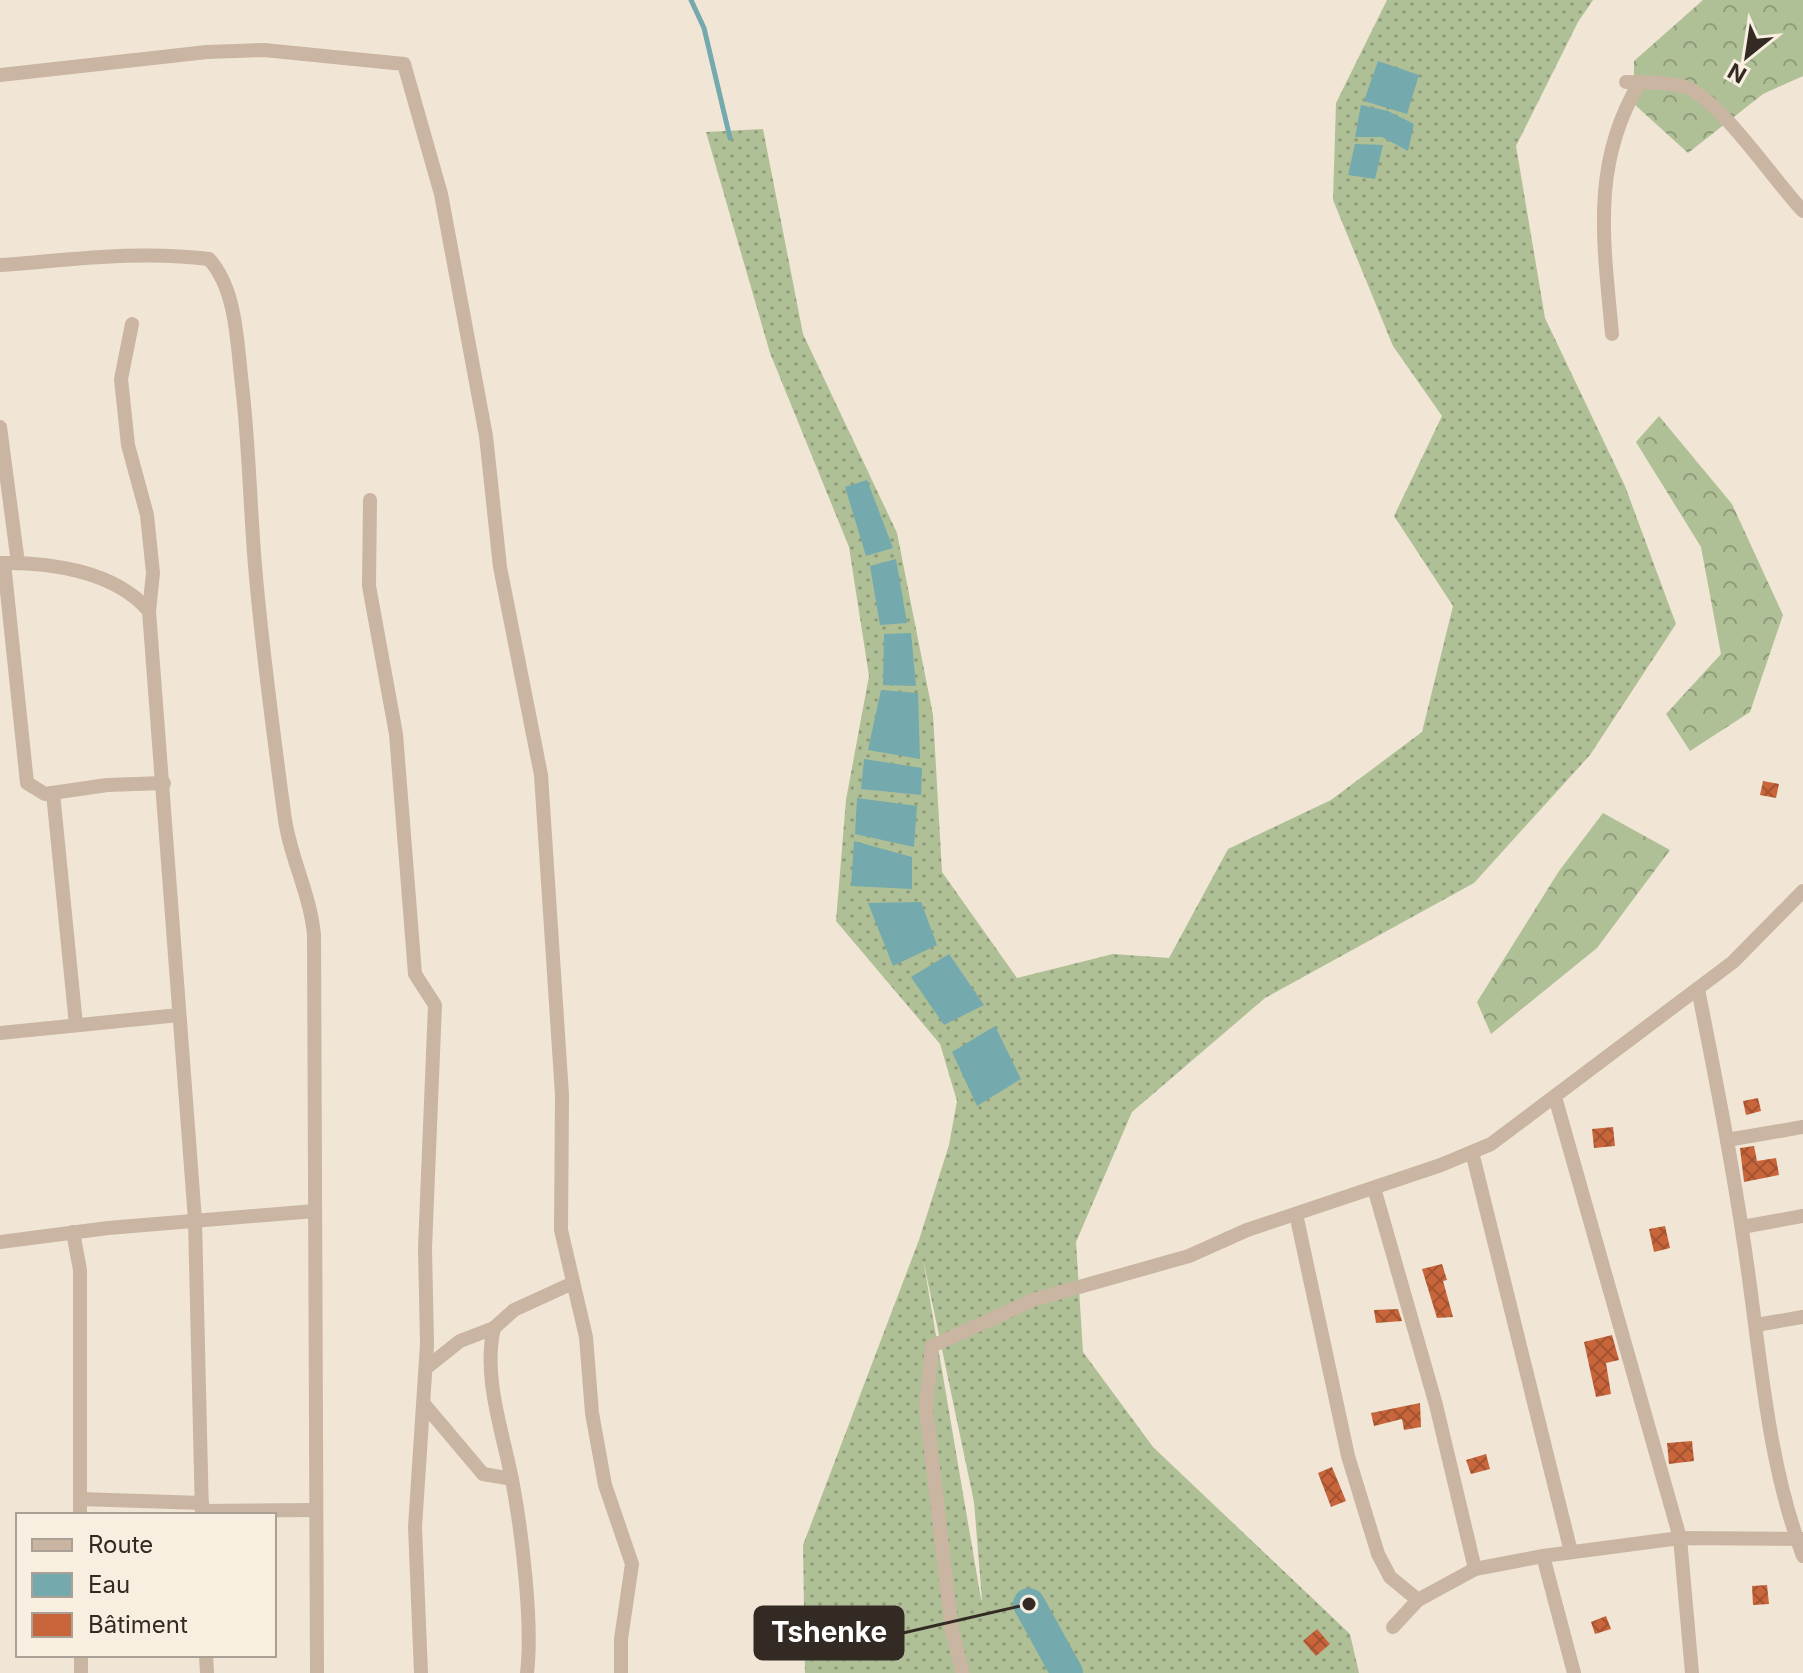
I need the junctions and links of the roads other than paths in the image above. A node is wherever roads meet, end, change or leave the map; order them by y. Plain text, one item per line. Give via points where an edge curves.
1 (0, 75) edge
2 (1803, 211) edge
3 (0, 265) edge
4 (132, 324) dead end
5 (1612, 334) dead end
6 (0, 427) edge
7 (370, 500) dead end
8 (7, 563) edge
9 (149, 611) junction
10 (164, 783) junction
11 (53, 793) junction
12 (1803, 891) edge
13 (1698, 989) junction
14 (179, 1015) junction
15 (76, 1025) junction
16 (0, 1033) edge
17 (1555, 1097) junction
18 (1803, 1127) edge
19 (1727, 1140) junction
20 (1472, 1152) junction
21 (1374, 1188) junction
22 (315, 1211) junction
23 (1296, 1214) junction
24 (1803, 1216) edge
25 (195, 1220) junction
26 (1742, 1227) junction
27 (73, 1232) junction
28 (0, 1242) edge
29 (573, 1283) junction
30 (1803, 1317) edge
31 (1756, 1325) junction
32 (494, 1328) junction
33 (426, 1368) junction
34 (424, 1404) junction
35 (512, 1479) junction
36 (80, 1499) junction
37 (202, 1510) edge
38 (316, 1510) junction
39 (80, 1513) edge
40 (1680, 1538) junction
41 (1800, 1540) edge
42 (1571, 1552) junction
43 (1543, 1556) junction
44 (1803, 1556) edge
45 (1475, 1569) junction
46 (1418, 1600) junction
47 (1393, 1627) dead end
48 (317, 1673) edge
49 (421, 1673) edge
50 (527, 1673) edge
51 (621, 1673) edge
52 (963, 1673) edge
53 (1574, 1673) edge
54 (1692, 1673) edge

1 - 29 street via 250,50 404,64 441,194 486,436 500,567 541,775 562,1095 561,1230
2 - 5 street via 1705,98 1684,86 1633,82 1604,178
3 - 22 street via 152,253 209,259 222,274 249,442 255,568 283,812 309,895 314,935
4 - 9 street via 121,379 128,445 147,515 153,573
6 - 8 street
7 - 33 street via 369,586 396,734 415,974 435,1005
8 - 9 street via 55,565 89,575 134,595
8 - 11 street via 24,775 33,789
9 - 10 street
10 - 11 street
10 - 14 street
11 - 15 street
12 - 13 street via 1733,962
13 - 17 street
13 - 19 street
14 - 15 street
14 - 25 street
15 - 16 street
17 - 20 street via 1512,1132
17 - 40 street
18 - 19 street
19 - 26 street
20 - 21 street
20 - 42 street
21 - 23 street
21 - 45 street via 1424,1359
22 - 25 street
22 - 38 street
23 - 46 street via 1348,1456 1378,1554 1390,1577
23 - 52 street via 1189,1256 1033,1300 932,1346 926,1408 952,1631
24 - 26 street
25 - 27 street
25 - 37 street
26 - 31 street
27 - 28 street
27 - 36 street via 80,1270
29 - 32 street via 514,1310
29 - 51 street via 586,1337 605,1485 632,1564
30 - 31 street
31 - 41 street via 1769,1422
32 - 33 street via 460,1341
32 - 35 street via 489,1347
33 - 34 street
34 - 35 street via 483,1474
34 - 49 street via 415,1527
35 - 50 street
36 - 37 street
36 - 39 street
37 - 38 street
38 - 48 street
40 - 41 street
40 - 42 street
40 - 54 street
41 - 44 street
42 - 43 street
43 - 45 street
43 - 53 street
45 - 46 street
46 - 47 street

